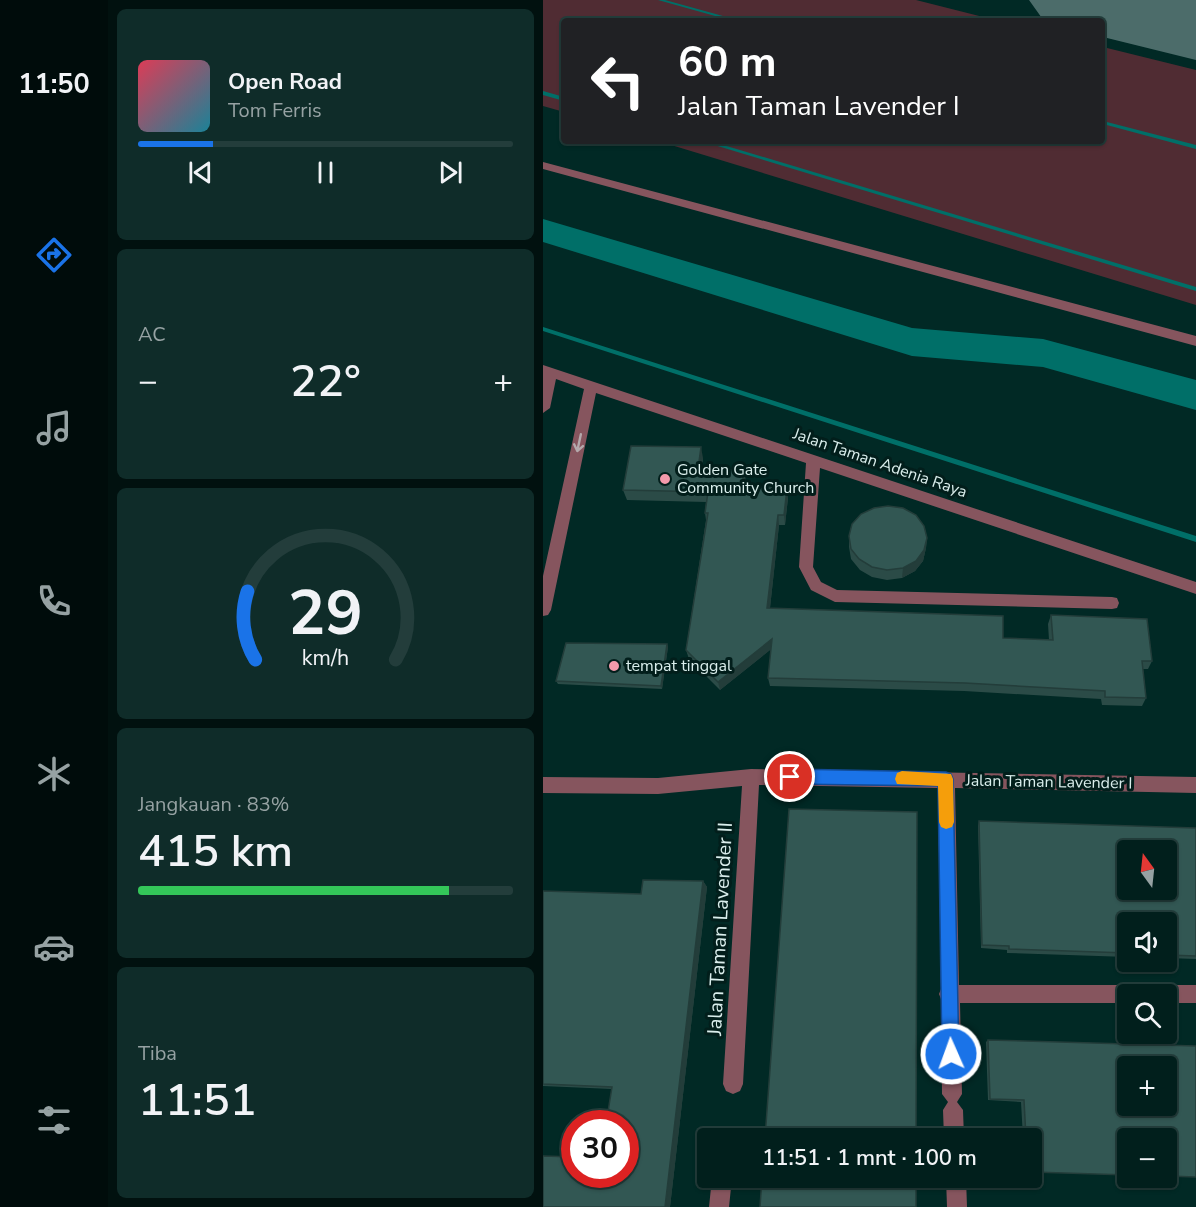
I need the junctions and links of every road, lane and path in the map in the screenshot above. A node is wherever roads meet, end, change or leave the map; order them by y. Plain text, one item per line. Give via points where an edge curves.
1 (543, 165) edge
2 (1196, 341) edge
3 (547, 372) edge
4 (591, 386) junction
5 (543, 408) edge
6 (813, 459) junction
7 (547, 578) edge
8 (1196, 588) edge
9 (1112, 603) dead end
10 (543, 610) edge
11 (751, 777) junction
12 (946, 779) junction
13 (543, 785) edge
14 (1196, 785) edge
15 (948, 994) junction
16 (1196, 994) edge
17 (733, 1084) dead end
18 (954, 1128) edge
19 (721, 1188) edge
20 (956, 1188) edge
21 (719, 1207) edge
22 (957, 1207) edge

1 - 2 street
3 - 4 street, Jalan Taman Adenia Raya
3 - 5 street
4 - 6 street, Jalan Taman Adenia Raya
4 -> 7 street
6 - 8 street, Jalan Taman Adenia Raya
6 - 9 street via 806,567 824,592 835,596
7 - 10 street
11 - 12 street, Jalan Taman Lavender I
11 - 13 street, Jalan Taman Lavender I via 658,786
11 - 17 street, Jalan Taman Lavender II
12 - 14 street, Jalan Taman Lavender I
12 - 15 street
15 - 16 street
15 - 18 street
19 - 21 street
20 - 22 street

